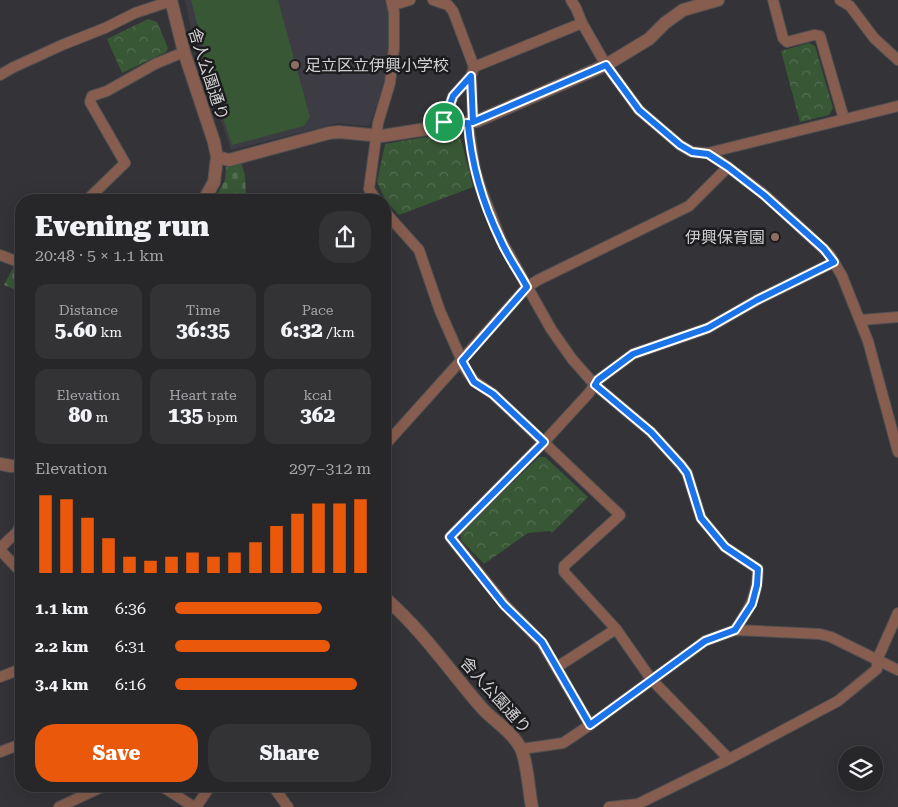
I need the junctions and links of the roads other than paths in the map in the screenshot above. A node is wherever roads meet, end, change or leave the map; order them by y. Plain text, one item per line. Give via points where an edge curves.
1 (171, 0) edge
2 (410, 0) edge
3 (433, 0) edge
4 (571, 0) edge
5 (718, 0) edge
6 (773, 0) edge
7 (840, 0) edge
8 (392, 2) edge
9 (582, 23) junction
10 (184, 52) junction
11 (898, 60) edge
12 (606, 65) junction
13 (472, 71) junction
14 (0, 75) edge
15 (898, 106) edge
16 (844, 119) junction
17 (470, 122) junction
18 (444, 126) junction
19 (377, 136) junction
20 (708, 154) junction
21 (217, 157) junction
22 (728, 167) junction
23 (93, 194) edge
24 (207, 194) edge
25 (372, 194) edge
26 (391, 219) edge
27 (0, 256) edge
28 (15, 261) edge
29 (834, 262) junction
30 (527, 287) junction
31 (898, 317) edge
32 (861, 320) junction
33 (462, 361) junction
34 (595, 385) junction
35 (391, 438) edge
36 (544, 442) junction
37 (898, 452) edge
38 (0, 464) edge
39 (15, 466) edge
40 (15, 534) edge
41 (0, 549) edge
42 (15, 565) edge
43 (391, 603) edge
44 (898, 612) edge
45 (616, 629) junction
46 (735, 630) junction
47 (876, 660) junction
48 (556, 667) junction
49 (898, 670) edge
50 (15, 671) edge
51 (0, 677) edge
52 (651, 679) junction
53 (590, 725) junction
54 (15, 746) edge
55 (522, 749) junction
56 (0, 752) edge
57 (729, 759) junction
58 (91, 792) edge
59 (171, 792) edge
60 (206, 792) edge
61 (277, 792) edge
62 (630, 805) edge
63 (59, 807) edge
64 (195, 807) edge
65 (288, 807) edge
66 (532, 807) edge
67 (609, 807) edge

1 - 10 street, 舎人公園通り
1 - 14 street via 62,45
2 - 8 street
3 - 13 street via 448,5 453,11
4 - 9 street
5 - 12 street via 683,10 649,39
6 - 16 street via 783,38 787,42 814,34 820,36
7 - 11 street via 850,6 874,38
8 - 19 street via 394,48 390,82
9 - 12 street
9 - 13 street
10 - 21 street, 舎人公園通り
10 - 23 street via 92,96 90,102 125,163
12 - 17 street
12 - 20 street via 639,110 680,145 692,152
13 - 17 street
13 - 18 street via 453,96
15 - 16 street
16 - 20 street
17 - 18 street
17 - 30 street via 480,189 500,240
18 - 19 street
19 - 21 street via 329,133 229,160
19 - 25 street via 369,189
20 - 22 street
21 - 24 street via 214,182
22 - 29 street via 764,195
22 - 30 street via 689,206
26 - 33 street via 419,250
27 - 28 street
29 - 32 street
29 - 34 street via 708,328 633,354
30 - 33 street
30 - 34 street via 551,329
31 - 32 street
32 - 37 street
33 - 35 street
33 - 36 street via 474,382 493,394
34 - 36 street
34 - 46 street via 651,432 681,465 687,473 701,518 725,547 758,569 752,604
36 - 45 street via 620,515 564,566 564,572
36 - 48 street via 450,537 504,605 542,642
38 - 39 street
40 - 41 street
41 - 42 street
43 - 55 street, 舎人公園通り via 438,653 482,709 512,735
44 - 47 street
45 - 48 street
45 - 52 street
46 - 47 street via 820,634
46 - 52 street via 705,641
47 - 49 street
47 - 57 street via 876,669 838,702
48 - 53 street
50 - 51 street
52 - 53 street
52 - 57 street
53 - 55 street via 563,743
54 - 56 street
55 - 66 street, 舎人公園通り
57 - 62 street
58 - 63 street
59 - 64 street
60 - 64 street
61 - 65 street
62 - 67 street

